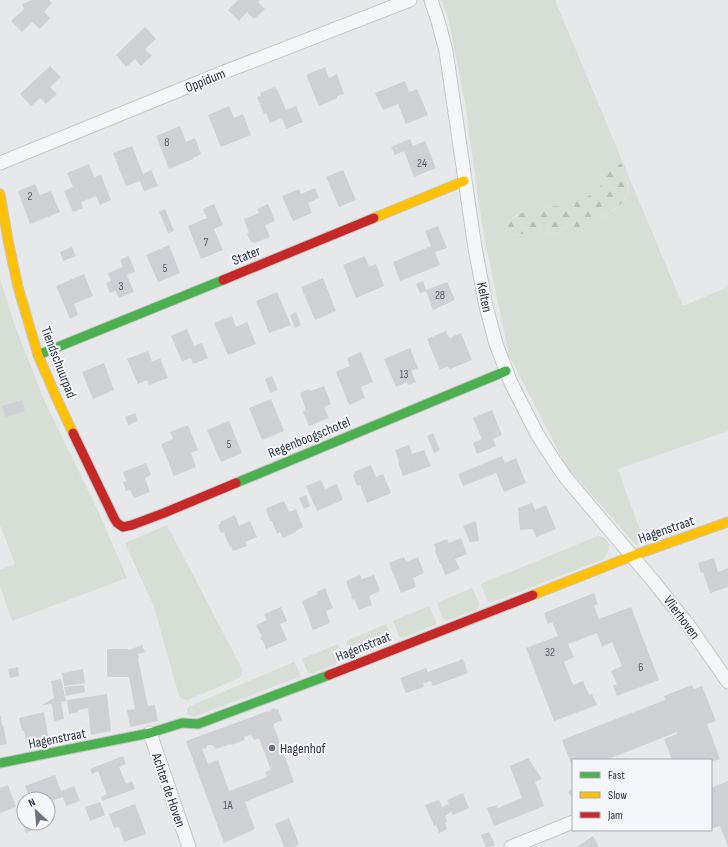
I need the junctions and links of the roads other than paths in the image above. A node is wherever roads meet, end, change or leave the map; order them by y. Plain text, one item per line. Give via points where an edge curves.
1 (410, 0) edge
2 (431, 0) edge
3 (0, 163) edge
4 (464, 181) junction
5 (0, 194) edge
6 (38, 355) junction
7 (506, 371) junction
8 (728, 522) edge
9 (123, 527) joint
10 (632, 556) junction
11 (728, 682) edge
12 (150, 733) junction
13 (0, 763) edge
14 (572, 822) edge
15 (189, 847) edge
16 (511, 847) edge

1 - 3 street, Oppidum
2 - 4 street, Kelten via 446,51
4 - 6 street, Stater
4 - 7 street, Kelten via 486,306
5 - 6 street, Tiendschuurpad via 18,287
6 - 9 street, Tiendschuurpad via 114,518
7 - 9 street, Regenboogschotel via 164,513
7 - 10 street, Kelten via 536,434 555,462 580,496
8 - 10 street, Hagenstraat
10 - 11 street, Vlierhoven via 689,626
10 - 12 street, Hagenstraat via 288,691 198,724 182,723
12 - 13 street, Hagenstraat
12 - 15 street, Achter de Hoven
14 - 16 street

